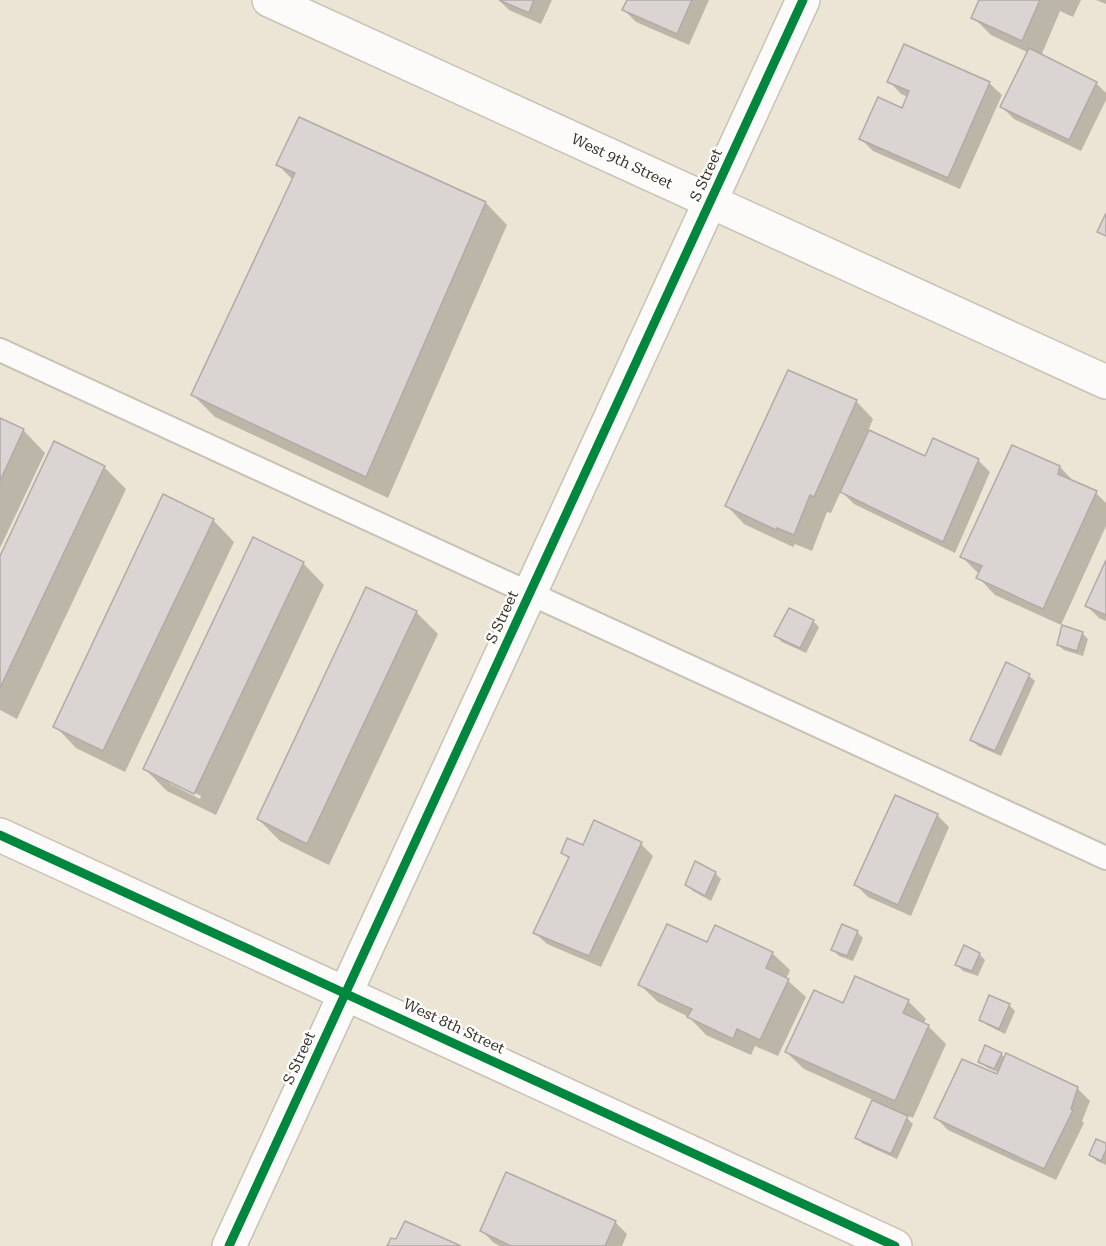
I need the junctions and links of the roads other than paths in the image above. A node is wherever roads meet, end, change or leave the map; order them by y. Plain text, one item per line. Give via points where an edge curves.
1 (269, 0) edge
2 (803, 0) edge
3 (710, 201) junction
4 (0, 350) edge
5 (1106, 382) edge
6 (530, 594) junction
7 (0, 835) edge
8 (1106, 858) edge
9 (345, 993) junction
10 (229, 1246) edge
11 (895, 1246) edge

1 - 3 street, West 9th Street
2 - 3 street, S Street
3 - 5 street, West 9th Street
3 - 6 street, S Street
4 - 6 lane
6 - 8 lane
6 - 9 street, S Street
7 - 9 street, West 8th Street
9 - 10 street, S Street
9 - 11 street, West 8th Street

